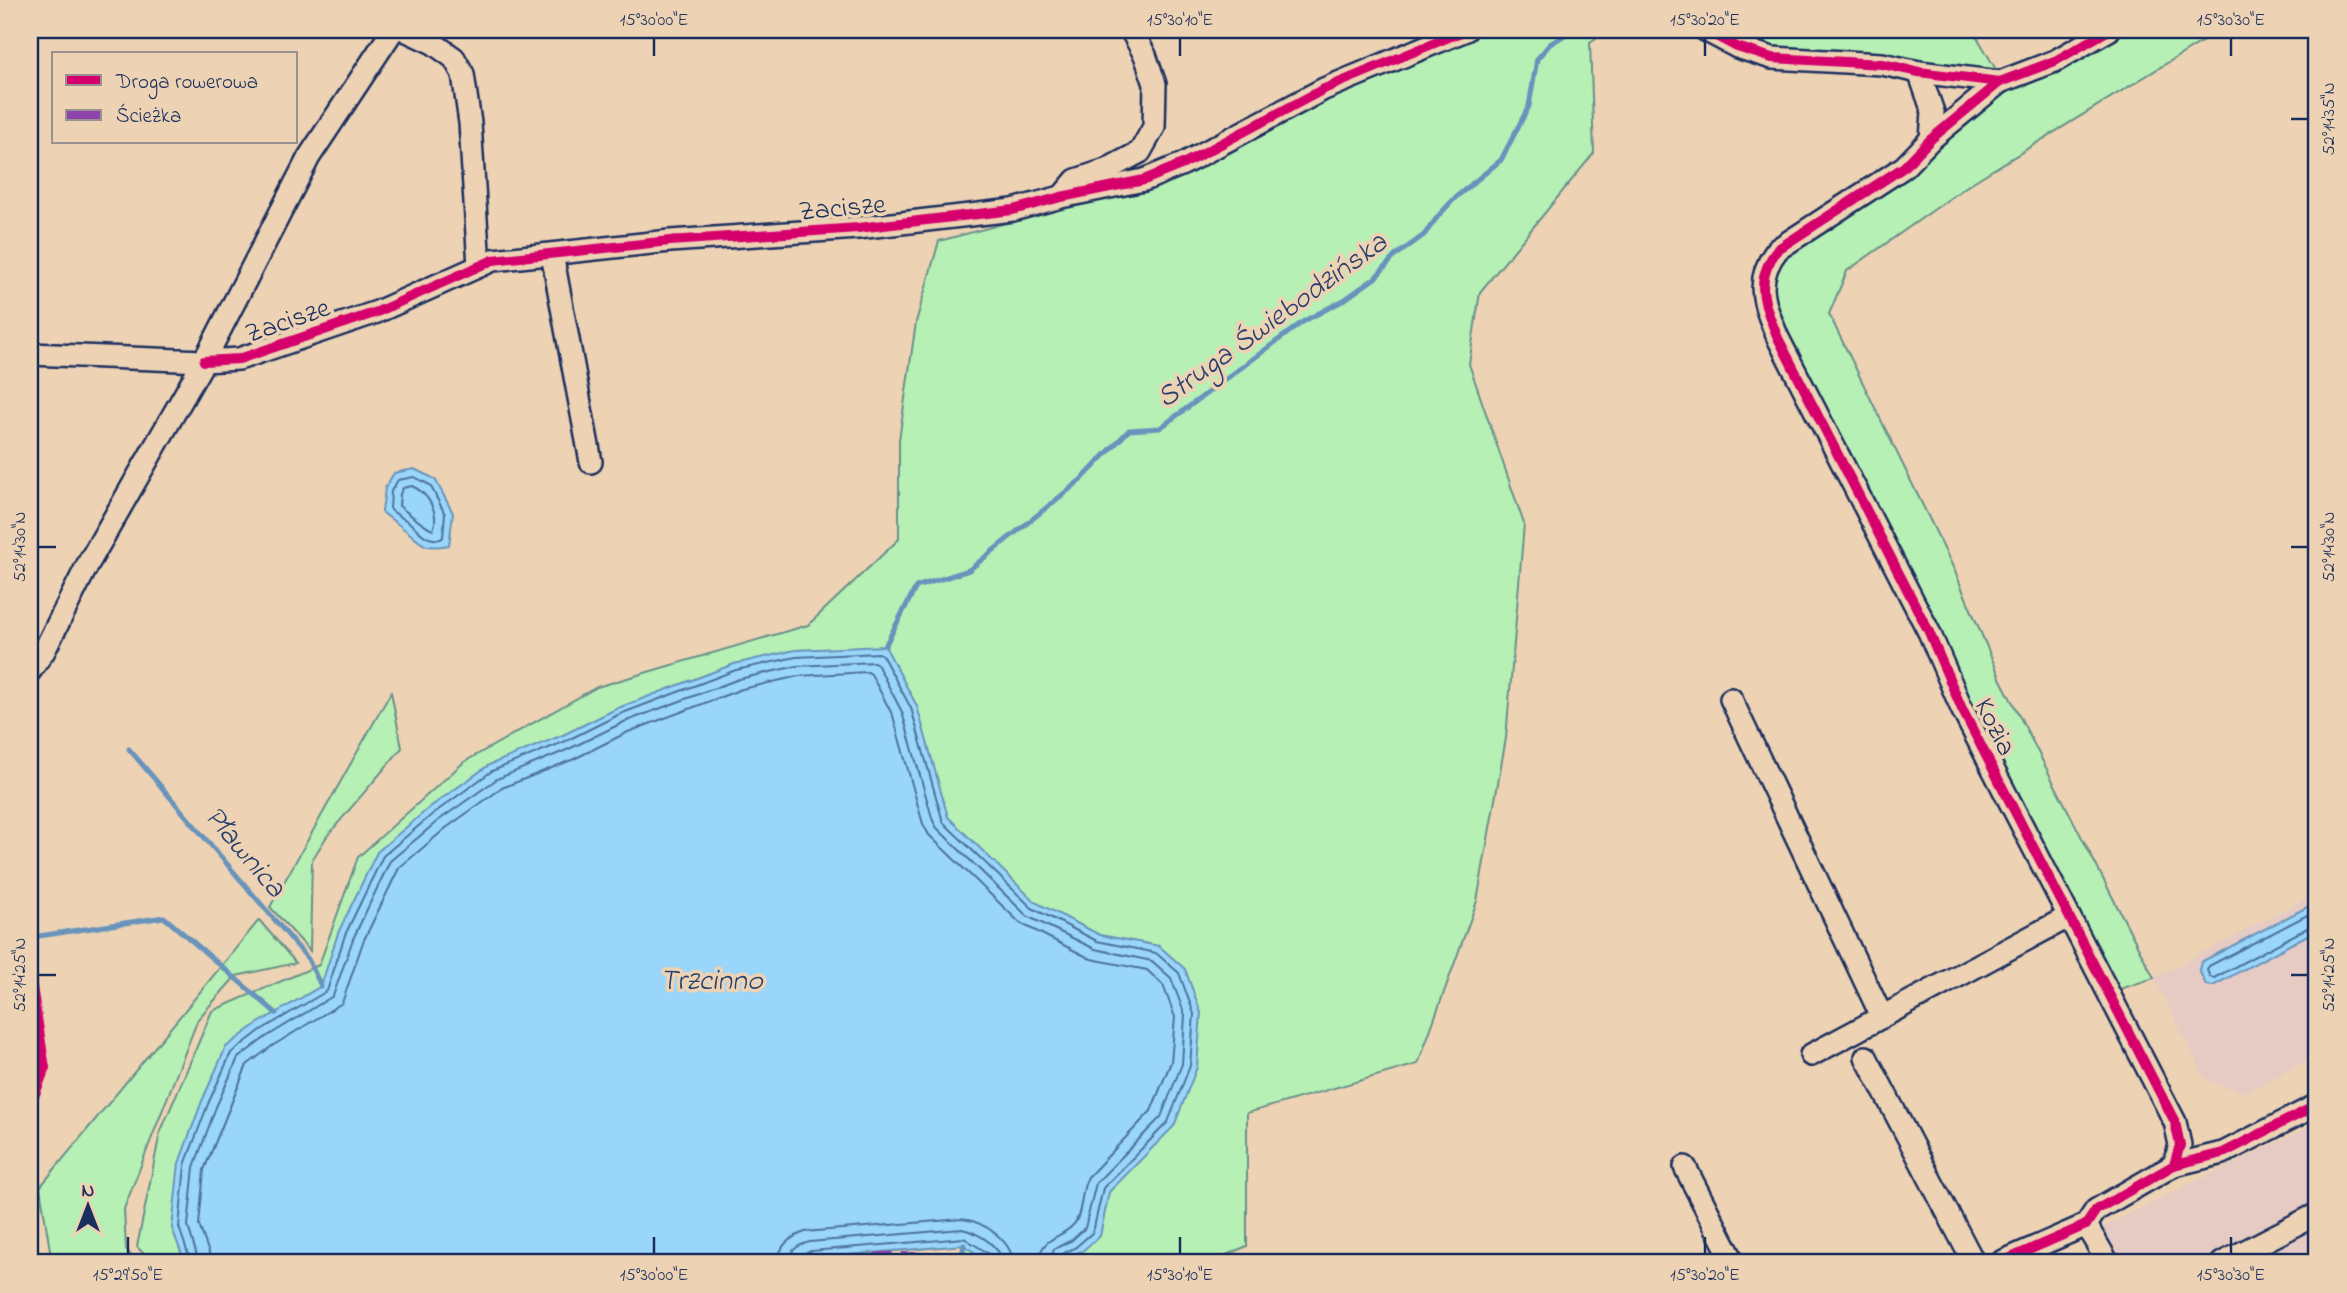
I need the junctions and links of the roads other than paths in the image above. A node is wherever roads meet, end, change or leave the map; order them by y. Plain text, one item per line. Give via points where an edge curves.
1 (393, 30) edge
2 (405, 30) edge
3 (1131, 30) edge
4 (1466, 30) edge
5 (1705, 30) edge
6 (2109, 30) edge
7 (1919, 72) junction
8 (2000, 82) junction
9 (1931, 139) junction
10 (1061, 197) junction
11 (552, 254) junction
12 (479, 266) junction
13 (30, 354) edge
14 (204, 361) junction
15 (591, 462) dead end
16 (30, 671) edge
17 (1731, 699) dead end
18 (2068, 917) junction
19 (1882, 1017) junction
20 (1811, 1055) dead end
21 (1866, 1057) dead end
22 (2317, 1105) edge
23 (2175, 1166) junction
24 (1685, 1167) dead end
25 (2317, 1214) edge
26 (2086, 1225) junction
27 (1734, 1263) edge
28 (1974, 1263) edge
29 (1998, 1263) edge
30 (2108, 1263) edge
31 (2222, 1263) edge

1 - 14 street, Zacisze via 309,157
2 - 12 street via 454,58 463,74
3 - 10 street via 1155,84 1154,127 1140,152 1076,180
4 - 10 street, Zacisze via 1324,89 1183,164 1144,180
5 - 7 street via 1772,58 1882,64
6 - 8 street via 2055,61
7 - 8 street
7 - 9 street via 1933,112
8 - 9 street
9 - 18 street, Kozia via 1904,167 1778,248 1767,263 1765,307
10 - 11 street, Zacisze via 1013,210 858,228
11 - 12 street, Zacisze via 493,260
11 - 15 street
12 - 14 street, Zacisze via 377,312 239,359
13 - 14 street
14 - 16 street
17 - 19 street
18 - 19 street
18 - 23 street, Kozia via 2175,1122 2180,1144
19 - 20 street
21 - 28 street
22 - 23 street via 2224,1153
23 - 26 street via 2096,1210
24 - 27 street
25 - 31 street
26 - 29 street
26 - 30 street

